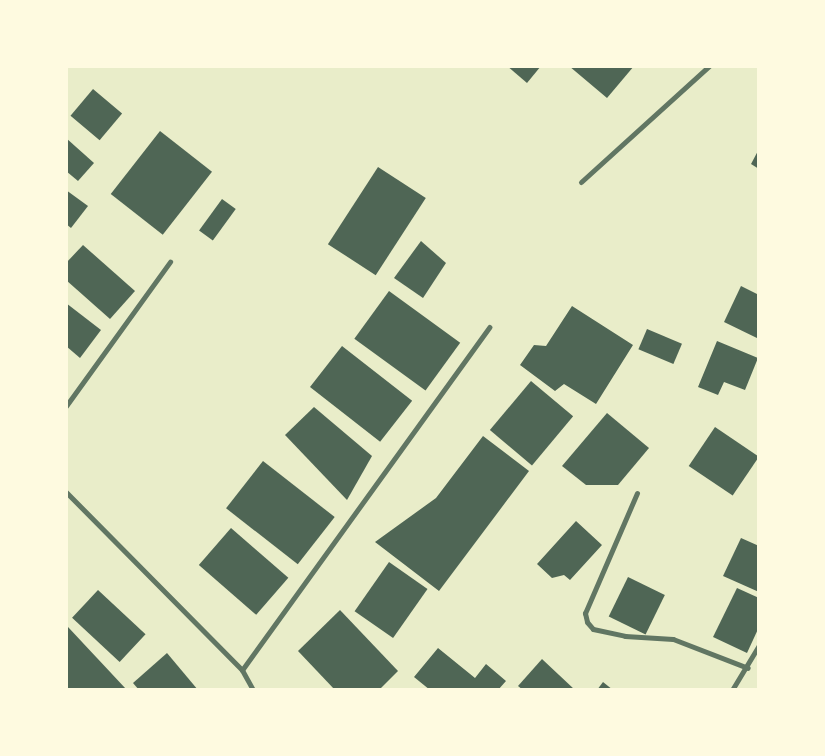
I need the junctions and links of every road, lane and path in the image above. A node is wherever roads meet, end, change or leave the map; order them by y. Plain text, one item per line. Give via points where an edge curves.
1 (709, 66) edge
2 (581, 182) dead end
3 (170, 262) dead end
4 (489, 328) dead end
5 (66, 406) edge
6 (66, 492) edge
7 (638, 493) dead end
8 (759, 645) edge
9 (748, 668) junction
10 (242, 670) junction
11 (253, 690) edge
12 (732, 690) edge

1 - 2 street
3 - 5 street
4 - 10 street
6 - 10 street
7 - 9 street via 585,613 587,622 593,629 625,636 673,639
8 - 9 street
9 - 12 street
10 - 11 street

